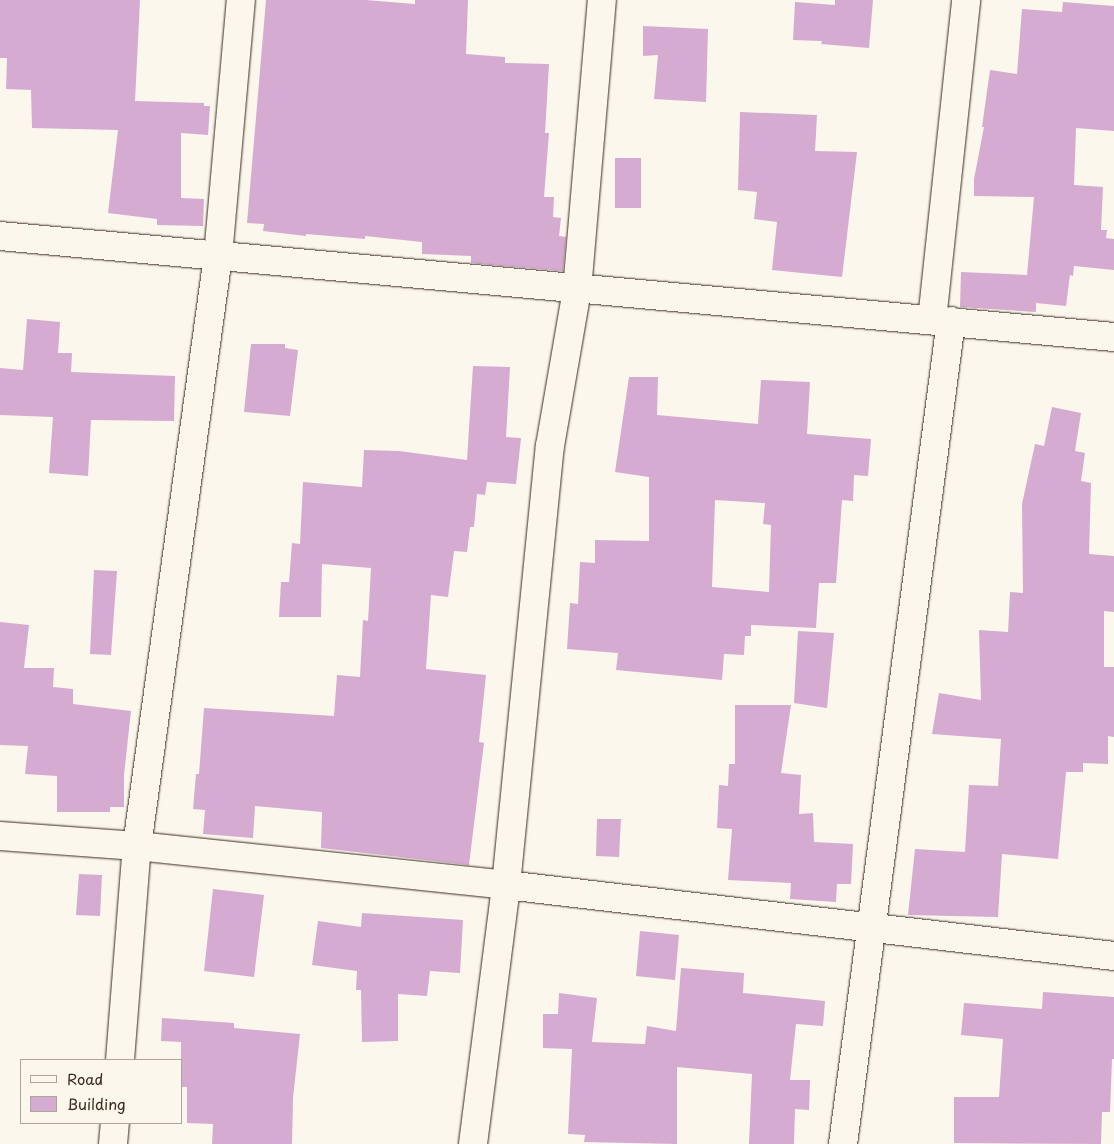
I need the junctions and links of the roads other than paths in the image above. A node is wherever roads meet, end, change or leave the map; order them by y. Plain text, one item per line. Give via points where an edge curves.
1 (241, 0) edge
2 (602, 0) edge
3 (966, 0) edge
4 (0, 236) edge
5 (218, 256) junction
6 (577, 290) junction
7 (942, 321) junction
8 (1114, 337) edge
9 (0, 836) edge
10 (137, 846) junction
11 (506, 885) junction
12 (871, 927) junction
13 (1114, 956) edge
14 (120, 1059) edge
15 (115, 1124) edge
16 (113, 1144) edge
17 (473, 1144) edge
18 (843, 1144) edge

1 - 5 street
2 - 6 street
3 - 7 street
4 - 5 street
5 - 6 street
5 - 10 street
6 - 7 street
6 - 11 street via 550,446
7 - 8 street
7 - 12 street
9 - 10 street
10 - 11 street
10 - 14 street
11 - 12 street
11 - 17 street
12 - 13 street
12 - 18 street
15 - 16 street

